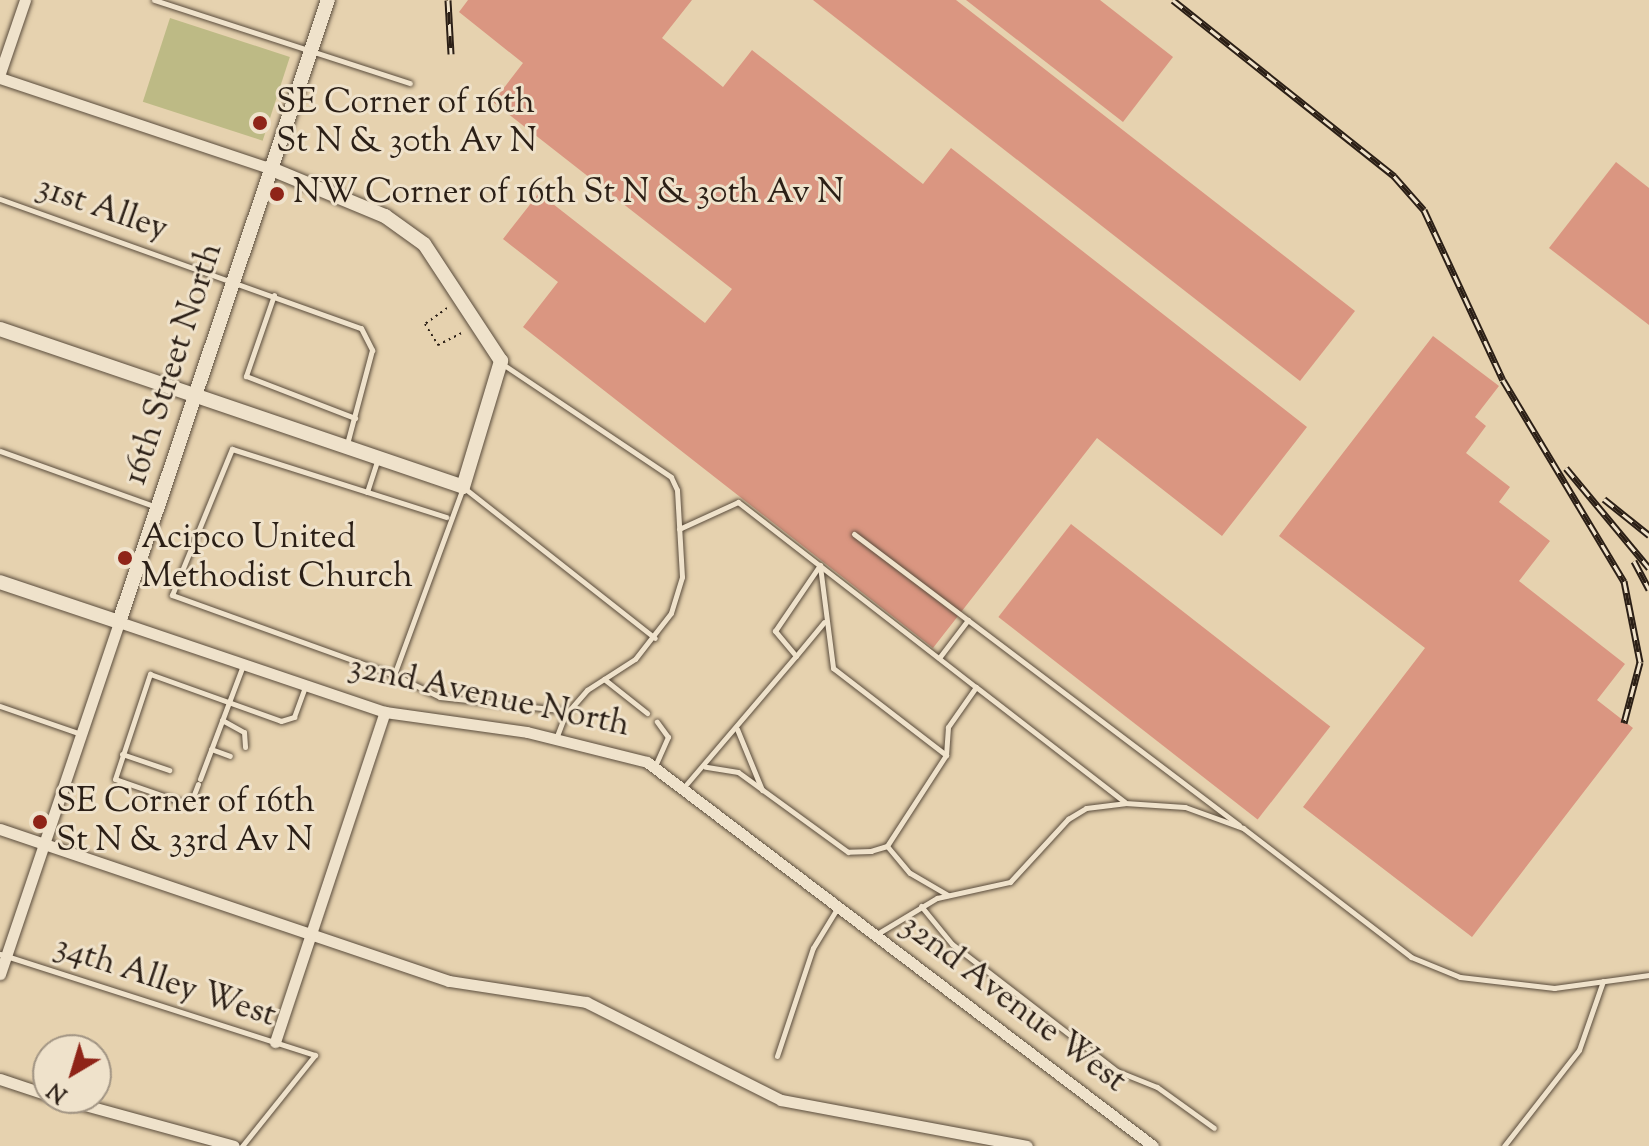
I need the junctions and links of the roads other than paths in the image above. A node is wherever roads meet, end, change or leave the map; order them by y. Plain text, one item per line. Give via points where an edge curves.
1 (25, 0) edge
2 (154, 0) edge
3 (328, 0) edge
4 (311, 49) junction
5 (0, 76) edge
6 (410, 83) dead end
7 (269, 168) junction
8 (0, 199) edge
9 (234, 280) junction
10 (274, 295) junction
11 (0, 329) edge
12 (504, 365) junction
13 (196, 398) junction
14 (355, 418) junction
15 (346, 445) junction
16 (0, 451) edge
17 (379, 456) junction
18 (463, 487) junction
19 (367, 492) junction
20 (159, 508) junction
21 (447, 518) junction
22 (679, 529) junction
23 (854, 534) dead end
24 (820, 565) junction
25 (0, 582) edge
26 (968, 620) junction
27 (825, 621) junction
28 (119, 622) junction
29 (655, 638) junction
30 (796, 656) junction
31 (939, 658) junction
32 (243, 664) junction
33 (394, 675) junction
34 (604, 679) junction
35 (305, 685) junction
36 (976, 687) junction
37 (228, 703) junction
38 (0, 706) edge
39 (569, 711) junction
40 (385, 712) junction
41 (647, 713) dead end
42 (222, 720) junction
43 (657, 722) dead end
44 (737, 728) junction
45 (82, 734) junction
46 (556, 739) junction
47 (245, 747) dead end
48 (211, 749) junction
49 (122, 754) junction
50 (946, 755) junction
51 (230, 756) dead end
52 (655, 767) junction
53 (705, 767) junction
54 (169, 770) dead end
55 (684, 787) junction
56 (763, 792) junction
57 (1125, 803) junction
58 (1243, 828) junction
59 (0, 829) edge
60 (45, 844) junction
61 (887, 846) junction
62 (949, 896) junction
63 (838, 906) junction
64 (921, 906) junction
65 (310, 934) junction
66 (876, 935) junction
67 (3, 955) edge
68 (0, 974) edge
69 (1649, 975) edge
70 (1603, 981) junction
71 (275, 1042) junction
72 (777, 1056) dead end
73 (0, 1079) edge
74 (32, 1090) edge
75 (112, 1113) edge
76 (1214, 1128) dead end
77 (234, 1146) edge
78 (242, 1146) edge
79 (1027, 1146) edge
80 (1153, 1146) edge
81 (1504, 1146) edge

1 - 5 street
2 - 4 lane
3 - 4 street, 16th Street North
4 - 6 lane
4 - 7 street, 16th Street North
5 - 7 street
7 - 9 street, 16th Street North
7 - 12 street via 385,216 424,244
8 - 9 lane, 31st Alley
9 - 10 lane, 31st Alley
9 - 13 street, 16th Street North
10 - 14 lane, 31st Alley via 369,335 372,350
10 - 14 lane via 246,376
11 - 13 street
12 - 18 street
12 - 22 lane via 671,477
13 - 15 street
13 - 20 street, 16th Street North
14 - 15 lane
15 - 17 street
16 - 20 lane
17 - 18 street
17 - 19 lane
18 - 21 lane
18 - 29 lane
19 - 21 lane
19 - 33 lane via 229,449 172,595
20 - 28 street, 16th Street North
21 - 33 lane
22 - 24 lane via 736,502
22 - 29 lane via 682,577
23 - 26 lane
24 - 27 lane
24 - 30 lane via 775,631
24 - 31 lane
25 - 28 street, 32nd Avenue North
26 - 31 lane
26 - 58 lane
27 - 30 lane
27 - 50 lane via 833,668
28 - 32 street, 32nd Avenue North
28 - 45 street, 16th Street North
29 - 34 lane
30 - 44 lane
31 - 36 lane
32 - 35 street, 32nd Avenue North
32 - 37 lane
33 - 39 lane via 440,697
34 - 39 lane
34 - 41 lane
35 - 37 lane via 294,717 281,721
35 - 40 street, 32nd Avenue North
36 - 50 lane via 948,727
36 - 57 lane
37 - 42 lane
37 - 49 lane via 150,674
38 - 45 lane
39 - 46 lane
40 - 46 street, 32nd Avenue North
40 - 65 street
42 - 47 lane via 244,732
42 - 48 lane
43 - 52 lane via 668,737
44 - 53 lane
44 - 56 lane
45 - 60 street, 16th Street North
46 - 52 street, 32nd Avenue North
48 - 49 lane via 190,805 115,779
48 - 51 lane
49 - 54 lane
50 - 61 lane
52 - 55 street, 32nd Avenue North
53 - 55 lane
53 - 56 lane via 738,772
55 - 63 street, 32nd Avenue North
56 - 61 lane via 848,852
57 - 58 lane via 1185,807
57 - 62 lane via 1086,808 1068,819 1010,882
58 - 70 lane via 1411,957 1460,977 1554,988
59 - 60 street
60 - 65 street
60 - 67 street, 16th Street North
61 - 62 lane via 910,873
62 - 64 lane
63 - 66 street, 32nd Avenue West
63 - 72 lane via 813,948
64 - 66 lane
64 - 76 lane via 952,944 1117,1071 1157,1087
65 - 71 street
65 - 79 street via 449,981 586,1002 781,1100
66 - 80 street, 32nd Avenue West
67 - 68 street, 16th Street North
67 - 71 lane, 34th Alley West
69 - 70 lane
70 - 81 lane via 1579,1050
71 - 78 lane, 34th Alley West via 315,1055
73 - 74 street
75 - 77 street

